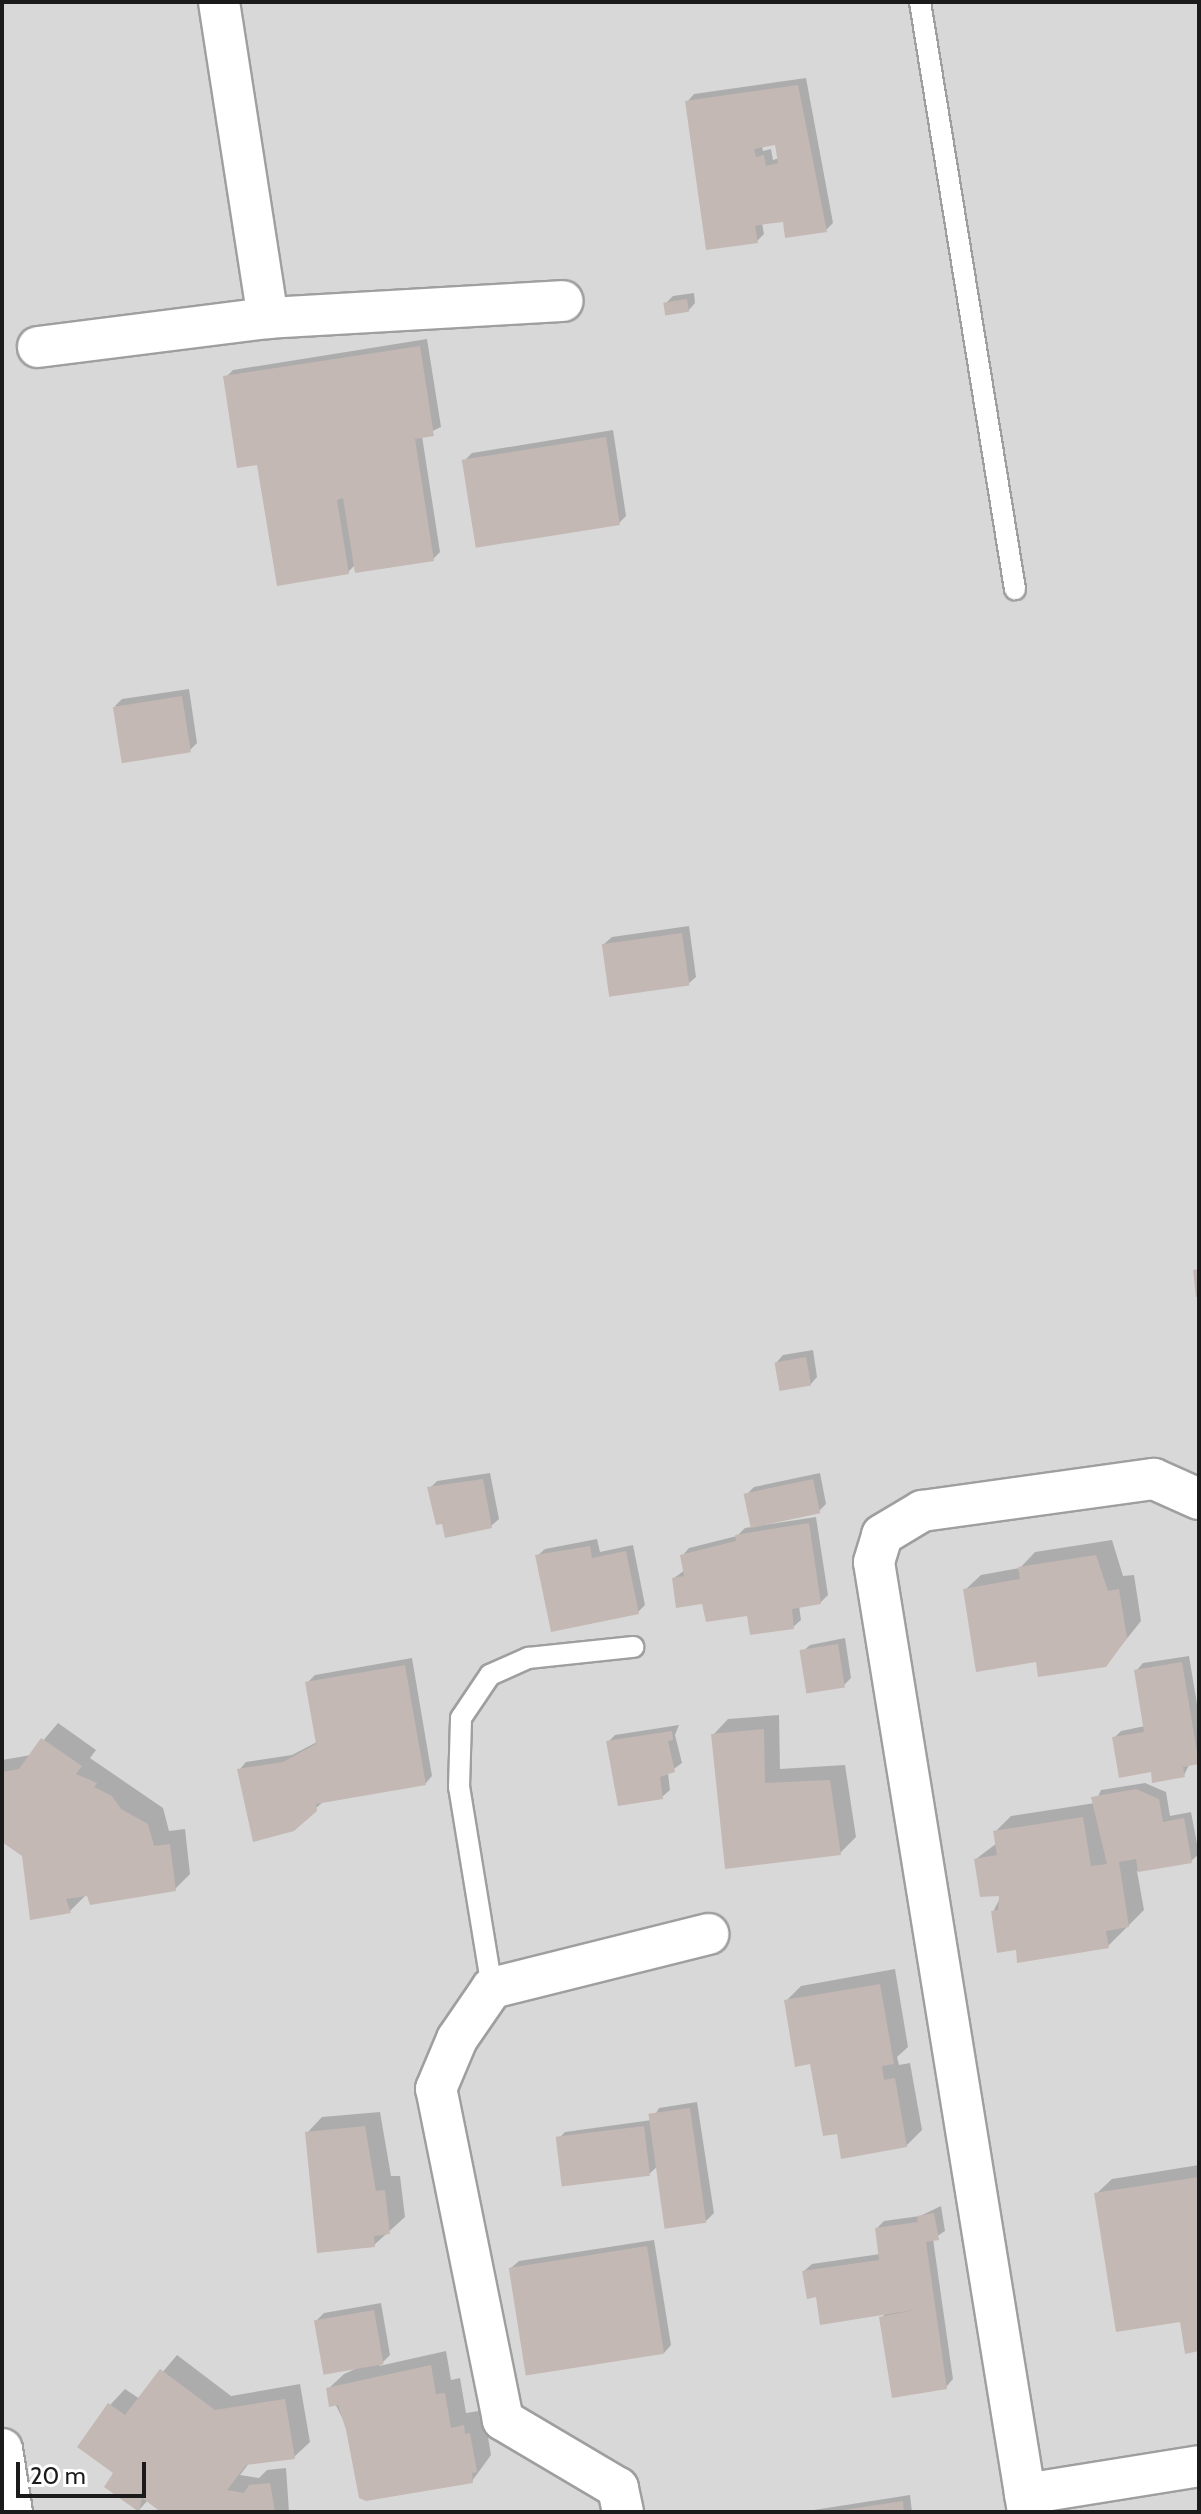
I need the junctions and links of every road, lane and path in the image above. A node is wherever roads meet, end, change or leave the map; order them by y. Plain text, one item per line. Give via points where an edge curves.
1 (219, 2) edge
2 (920, 2) edge
3 (563, 301) dead end
4 (268, 318) junction
5 (38, 347) dead end
6 (1015, 589) dead end
7 (1199, 1499) edge
8 (633, 1647) dead end
9 (708, 1934) dead end
10 (492, 1988) junction
11 (2, 2449) edge
12 (1199, 2466) edge
13 (1026, 2503) edge
14 (12, 2512) edge
15 (623, 2512) edge

1 - 4 street
2 - 6 lane
3 - 4 street
4 - 5 street
7 - 13 street via 1154,1479 922,1511 882,1535 874,1562
8 - 10 lane via 528,1658 490,1675 461,1718 459,1787
9 - 10 street
10 - 15 street via 457,2039 436,2089 503,2420 618,2488
11 - 14 street
12 - 13 street

